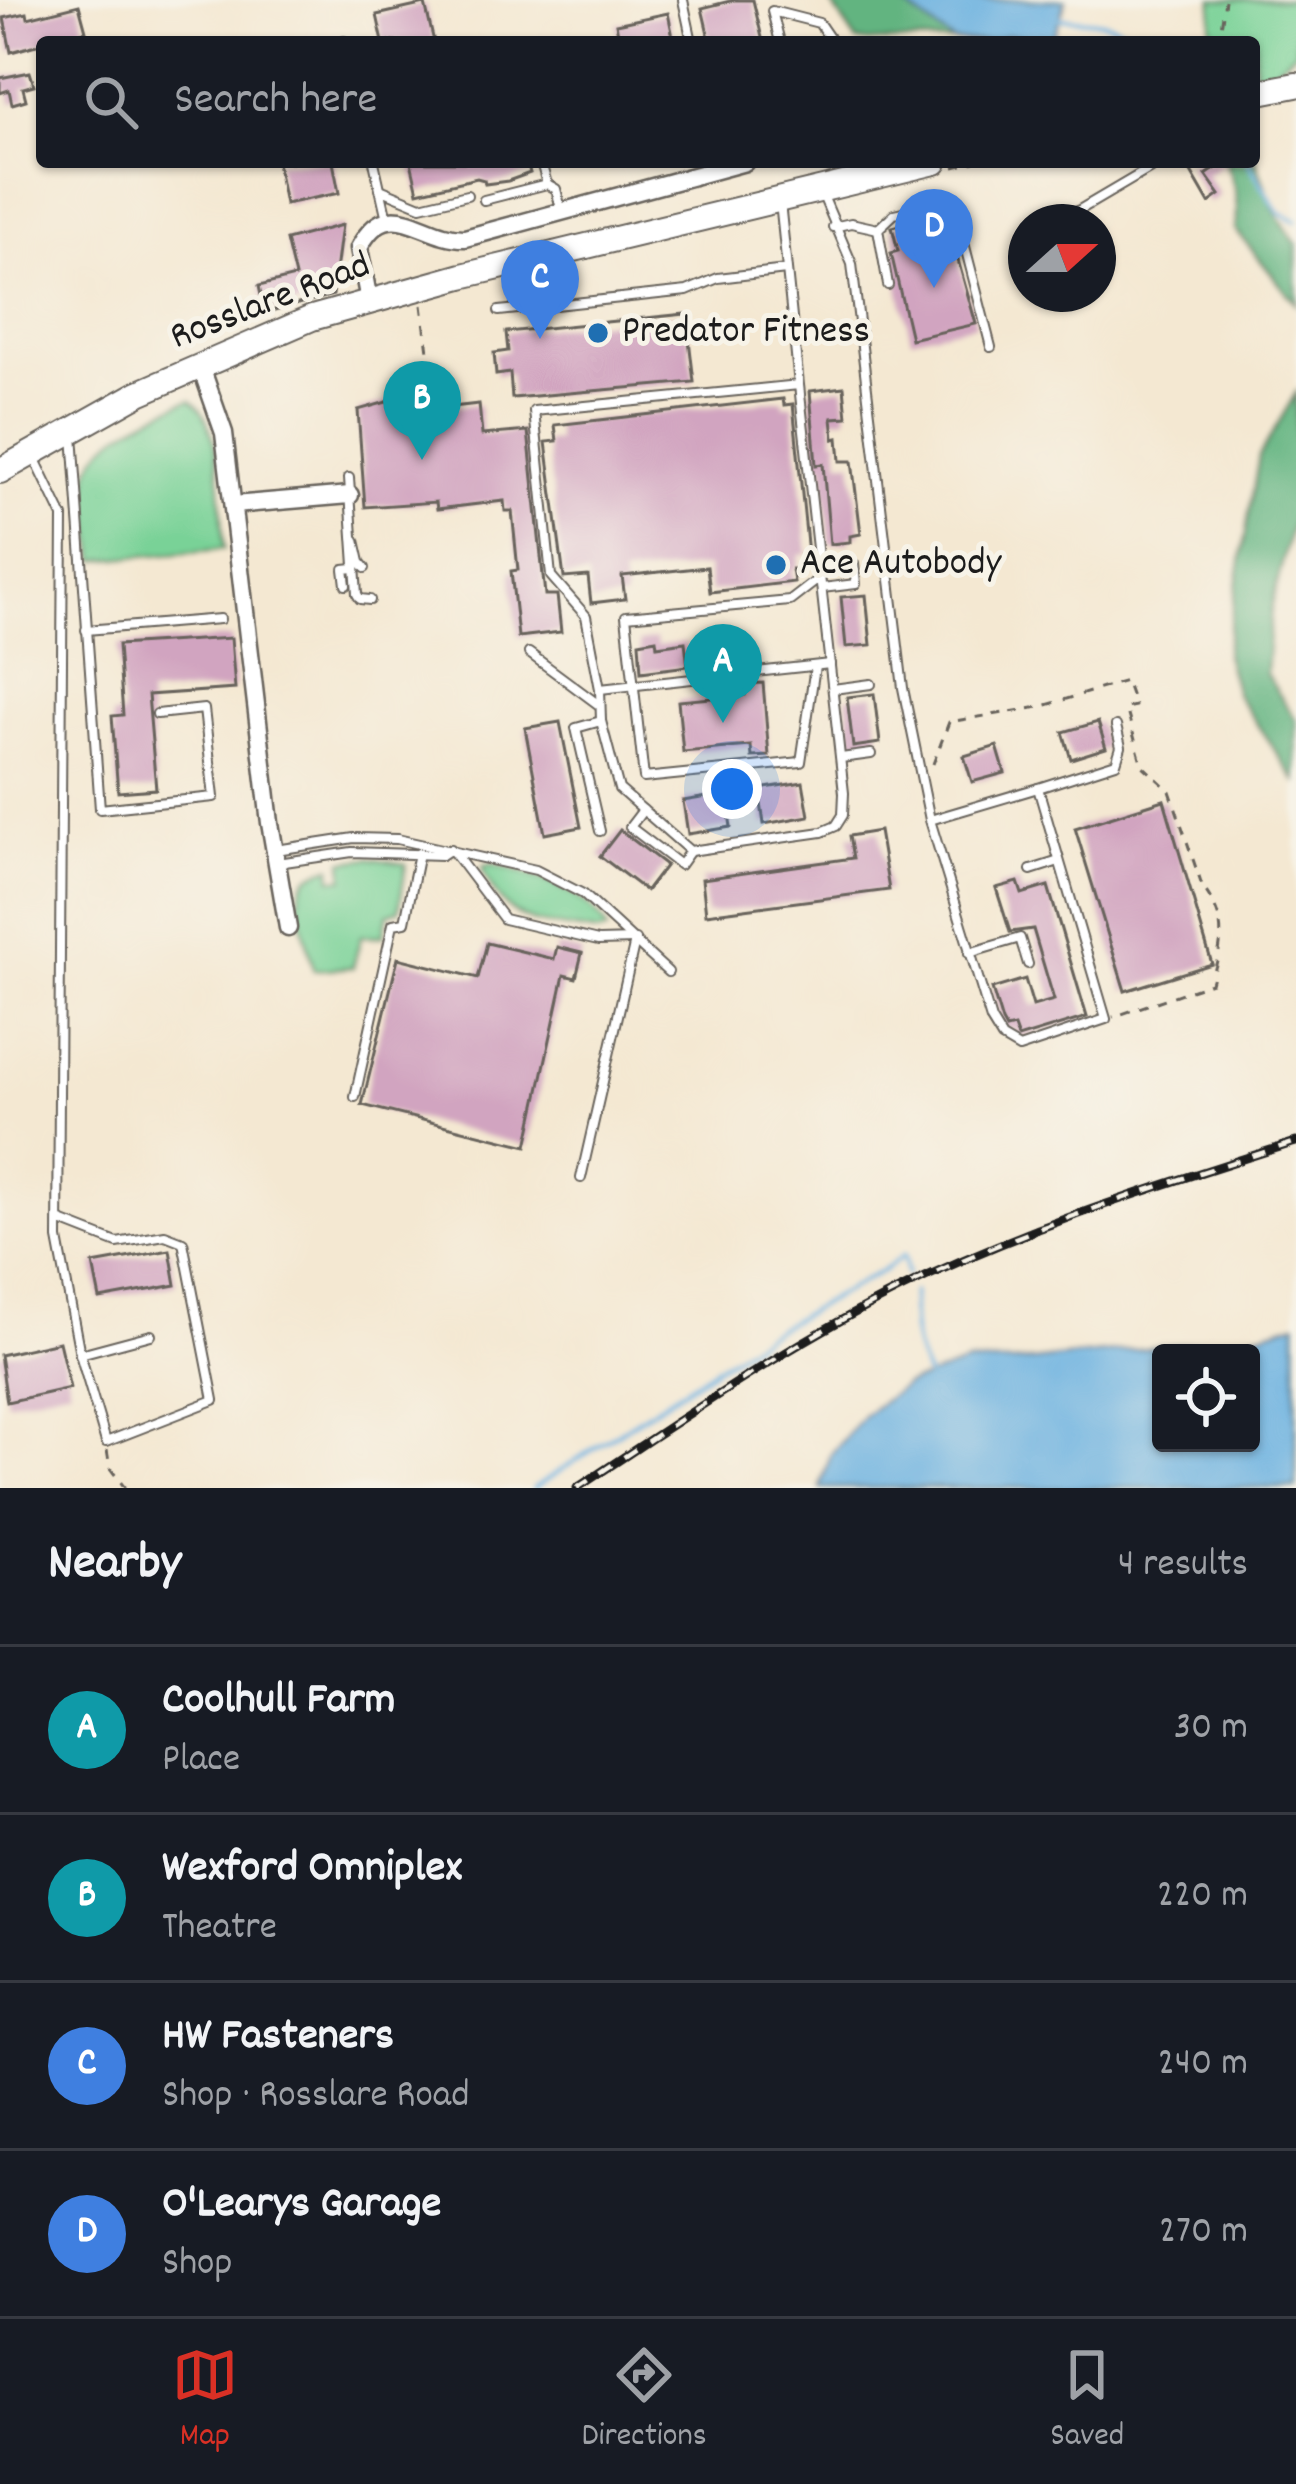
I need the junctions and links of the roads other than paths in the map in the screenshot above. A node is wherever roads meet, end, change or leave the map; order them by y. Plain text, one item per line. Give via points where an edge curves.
1 (683, 0) edge
2 (691, 36) edge
3 (778, 36) edge
4 (828, 36) edge
5 (1296, 86) edge
6 (1260, 92) edge
7 (375, 168) edge
8 (543, 168) edge
9 (708, 168) edge
10 (926, 168) edge
11 (1151, 168) edge
12 (547, 184) junction
13 (380, 189) junction
14 (821, 190) junction
15 (467, 195) dead end
16 (484, 200) dead end
17 (779, 200) junction
18 (1090, 204) edge
19 (561, 209) junction
20 (387, 220) junction
21 (833, 227) junction
22 (878, 229) junction
23 (786, 270) junction
24 (889, 285) dead end
25 (369, 301) junction
26 (499, 311) dead end
27 (991, 347) dead end
28 (201, 368) junction
29 (799, 386) junction
30 (73, 428) junction
31 (33, 453) junction
32 (0, 471) edge
33 (350, 487) joint
34 (233, 505) junction
35 (354, 538) junction
36 (854, 564) dead end
37 (354, 568) junction
38 (365, 568) dead end
39 (822, 582) junction
40 (346, 584) dead end
41 (370, 600) dead end
42 (220, 620) dead end
43 (86, 630) junction
44 (529, 653) dead end
45 (830, 664) junction
46 (814, 666) junction
47 (871, 684) dead end
48 (634, 685) junction
49 (600, 689) junction
50 (833, 689) junction
51 (599, 705) junction
52 (157, 714) dead end
53 (601, 721) junction
54 (1116, 726) dead end
55 (871, 754) dead end
56 (841, 758) junction
57 (1038, 788) junction
58 (644, 810) junction
59 (930, 820) junction
60 (600, 831) dead end
61 (451, 849) junction
62 (690, 851) junction
63 (419, 853) junction
64 (276, 857) junction
65 (1060, 862) junction
66 (1031, 870) dead end
67 (288, 928) dead end
68 (635, 940) junction
69 (969, 952) junction
70 (1028, 964) dead end
71 (668, 972) dead end
72 (355, 1097) dead end
73 (581, 1178) dead end
74 (61, 1221) junction
75 (151, 1335) dead end
76 (80, 1354) junction

1 - 2 lane
3 - 4 lane via 772,11 819,23
5 - 6 main road
7 - 13 lane
8 - 12 lane
9 - 19 street
10 - 14 main road, Rosslare Road
11 - 18 lane
12 - 16 lane
12 - 19 lane
13 - 15 lane via 421,206
13 - 20 lane
14 - 17 main road, Rosslare Road
14 - 21 lane
17 - 23 lane
17 - 25 main road, Rosslare Road
19 - 20 street via 465,238
20 - 25 street via 359,248
21 - 22 lane
21 - 59 lane via 852,264 903,688
22 - 24 lane
22 - 27 lane via 894,214 953,200
23 - 26 lane via 718,278 687,291
23 - 29 lane
25 - 28 main road, Rosslare Road
28 - 30 main road, Rosslare Road
28 - 34 street via 224,433
29 - 39 lane
29 - 49 lane via 534,411 551,576 586,616
30 - 31 main road, Rosslare Road
30 - 43 lane
31 - 32 main road, Rosslare Road
31 - 74 lane via 62,517
33 - 34 street
33 - 35 lane
34 - 64 street
35 - 37 lane
35 - 38 lane
36 - 39 lane via 856,584
37 - 40 lane via 344,568
37 - 41 lane via 360,599
39 - 45 lane
39 - 48 lane via 790,602 626,616
42 - 43 lane
43 - 52 lane via 100,809 214,797 204,709
44 - 51 lane
45 - 46 lane
45 - 50 lane
46 - 48 lane
46 - 48 lane via 801,763 644,778
47 - 50 lane
48 - 49 lane
49 - 51 lane
50 - 56 lane
51 - 53 lane
53 - 58 lane via 619,789
53 - 60 lane via 576,728
54 - 57 lane via 1116,763
55 - 56 lane
56 - 62 lane via 843,815 836,826
57 - 59 lane
57 - 65 lane
58 - 62 lane
58 - 62 lane via 630,826 680,865
59 - 69 lane
61 - 63 lane
61 - 64 lane via 354,838
61 - 68 lane via 536,870 583,894
61 - 68 lane via 504,919 598,941
63 - 64 lane
63 - 72 lane via 405,922 392,924
64 - 67 street
65 - 66 lane
65 - 69 lane via 1106,1019 1018,1048 991,1020
68 - 71 lane
68 - 73 lane
69 - 70 lane via 1020,938
74 - 76 lane
74 - 76 lane via 117,1243 165,1235 183,1242 214,1400 106,1442
75 - 76 lane

